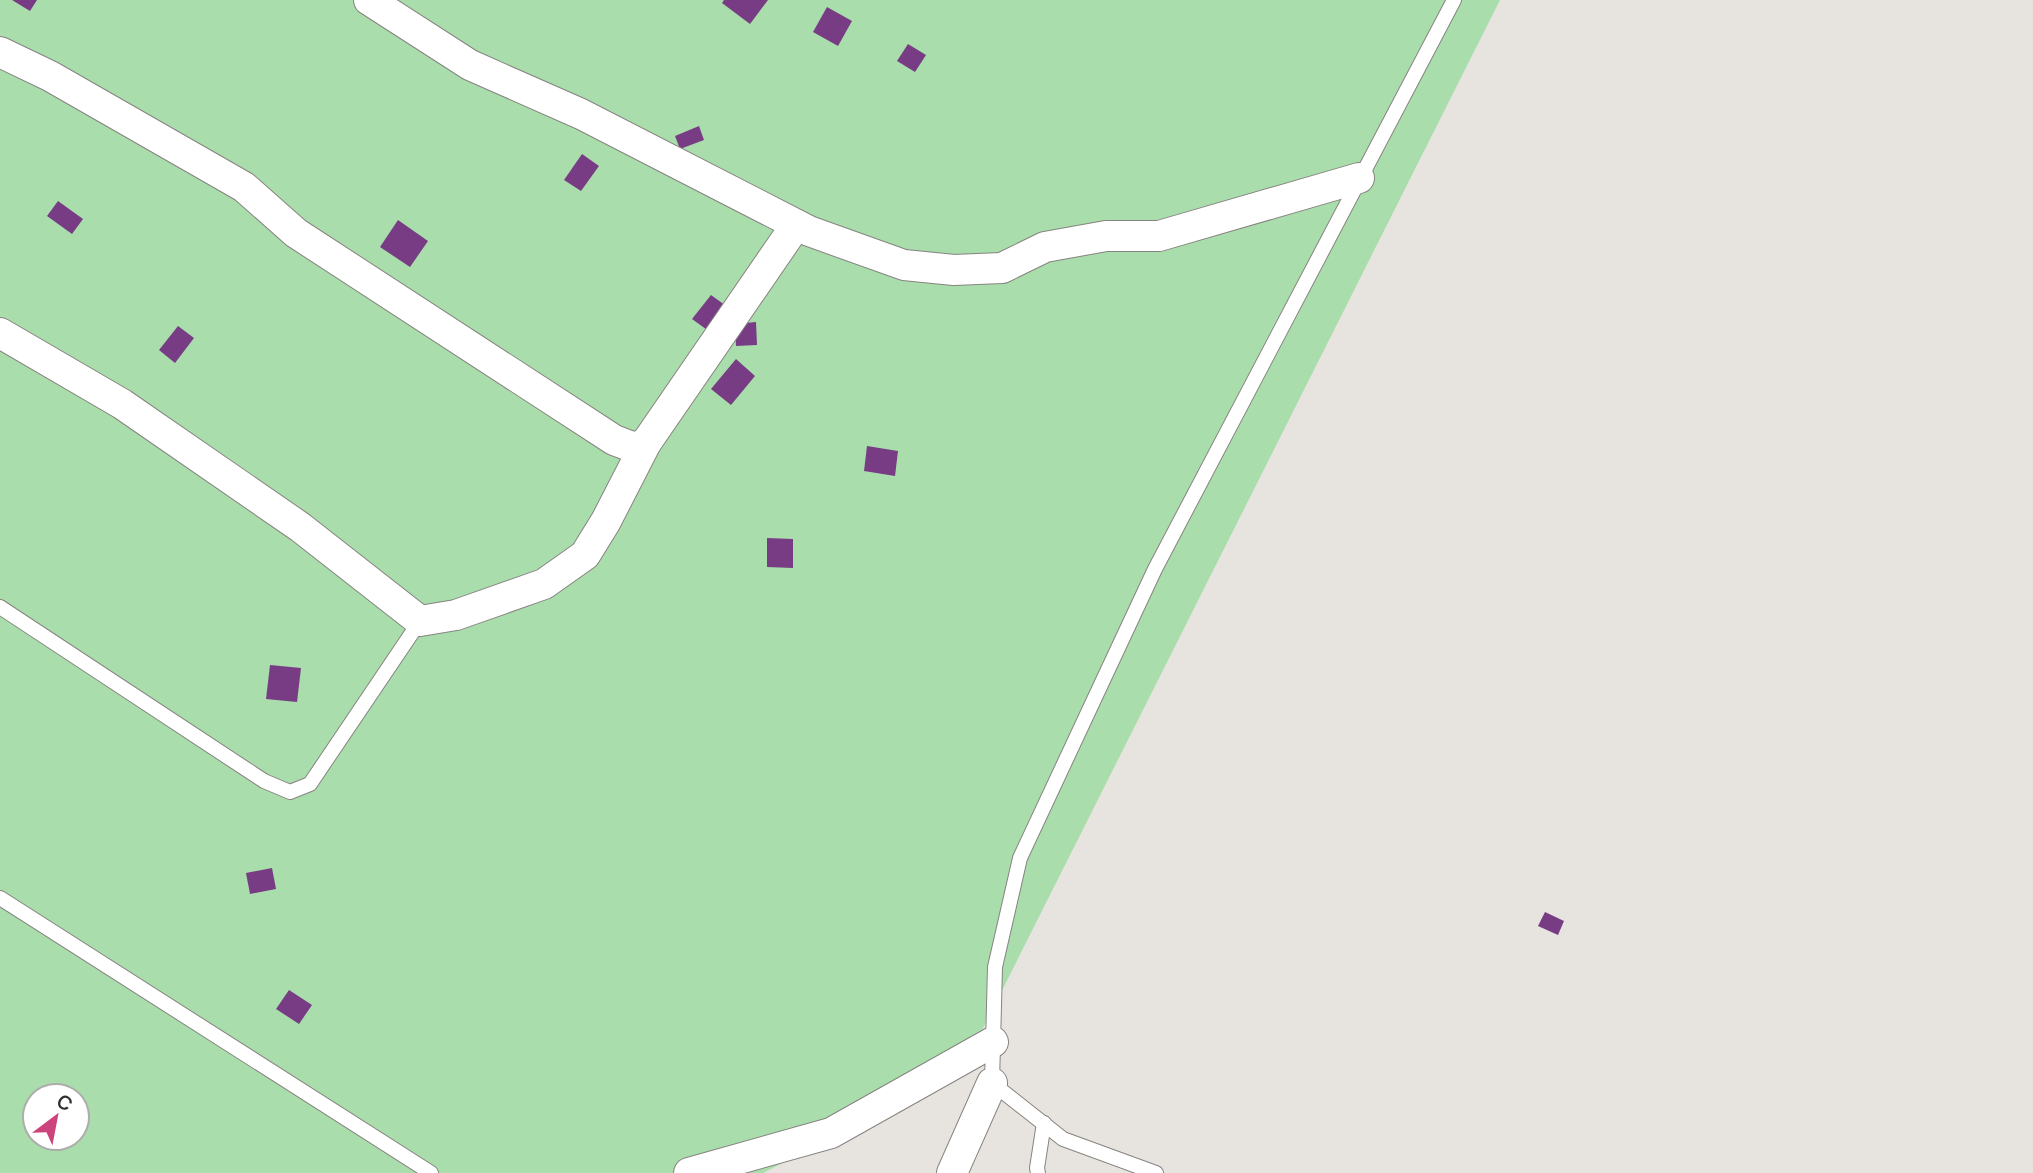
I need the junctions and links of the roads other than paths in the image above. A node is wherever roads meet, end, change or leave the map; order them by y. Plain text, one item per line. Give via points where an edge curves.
1 (369, 0) edge
2 (1454, 0) edge
3 (0, 51) edge
4 (1359, 178) junction
5 (796, 225) junction
6 (0, 333) edge
7 (646, 443) junction
8 (0, 607) edge
9 (420, 621) junction
10 (0, 898) edge
11 (993, 1042) junction
12 (992, 1083) junction
13 (1044, 1123) junction
14 (431, 1173) edge
15 (689, 1173) edge
16 (952, 1173) edge
17 (1038, 1173) edge
18 (1156, 1173) edge

1 - 5 street via 470,65 581,114
2 - 4 lane
3 - 7 street via 244,187 296,233 614,440 635,448
4 - 5 street via 1159,236 1105,236 1045,247 1002,268 904,265
4 - 11 lane via 1155,569 1020,858 995,967
5 - 7 street
6 - 9 street via 122,404 300,527
7 - 9 street via 585,555 544,584 456,615
8 - 9 lane via 264,781 290,792 310,784
10 - 14 lane
11 - 12 lane
11 - 15 street via 831,1133
12 - 13 lane
12 - 16 street
13 - 17 lane
13 - 18 lane via 1063,1139

